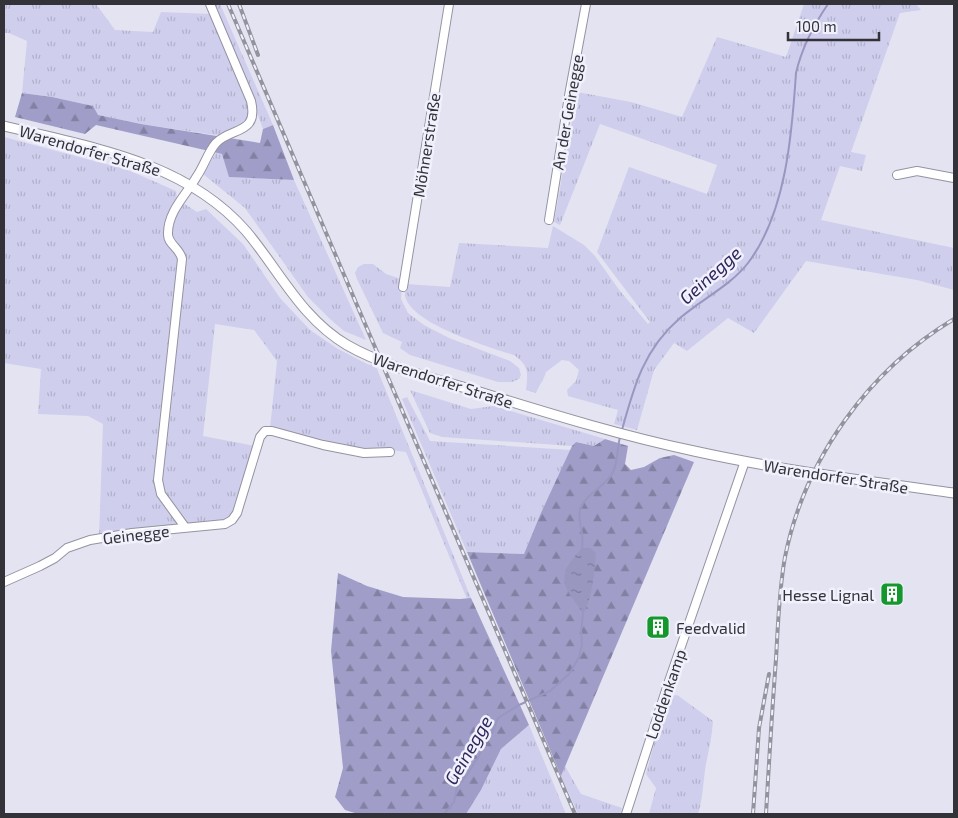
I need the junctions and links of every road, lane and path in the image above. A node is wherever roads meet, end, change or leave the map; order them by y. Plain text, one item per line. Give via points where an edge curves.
1 (210, 4) edge
2 (448, 4) edge
3 (586, 4) edge
4 (4, 126) edge
5 (897, 175) dead end
6 (954, 178) edge
7 (191, 186) junction
8 (549, 220) dead end
9 (404, 287) dead end
10 (390, 452) dead end
11 (745, 461) junction
12 (954, 493) edge
13 (176, 517) junction
14 (185, 528) junction
15 (172, 530) junction
16 (4, 582) edge
17 (626, 814) edge

1 - 7 street via 251,101 252,113 240,131 216,143
2 - 9 street, Möhnerstraße
3 - 8 street, An der Geinegge
4 - 7 street, Warendorfer Straße via 138,161
5 - 6 street via 918,171
7 - 11 street, Warendorfer Straße via 230,216 257,246 300,305 326,331 345,344 380,361 600,428
7 - 13 street via 174,211 167,234 182,259 158,480 161,494
10 - 14 street, Geinegge via 364,453 265,432 260,437 237,513 232,520 225,524
11 - 12 street, Warendorfer Straße via 813,474
11 - 17 street, Loddenkamp
13 - 14 street
13 - 15 street
14 - 15 street, Geinegge
15 - 16 street, Geinegge via 90,540 67,548 55,558

